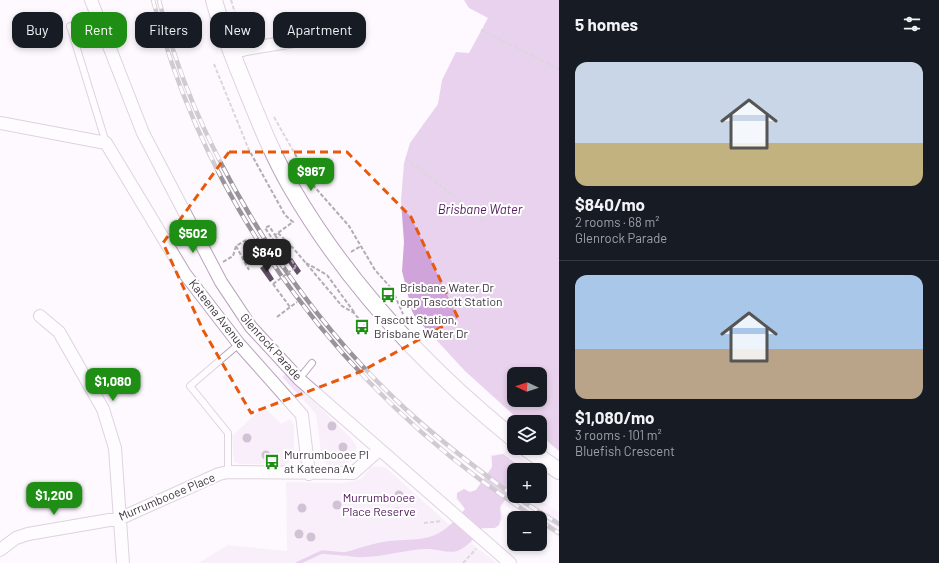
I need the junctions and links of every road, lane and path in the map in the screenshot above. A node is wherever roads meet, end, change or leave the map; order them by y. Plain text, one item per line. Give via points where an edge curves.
1 (91, 0) edge
2 (214, 0) edge
3 (231, 0) edge
4 (70, 26) dead end
5 (481, 30) dead end
6 (273, 45) edge
7 (239, 51) junction
8 (214, 64) dead end
9 (559, 68) edge
10 (271, 112) dead end
11 (0, 123) edge
12 (106, 143) junction
13 (406, 158) dead end
14 (486, 222) dead end
15 (278, 233) junction
16 (275, 235) junction
17 (279, 242) junction
18 (236, 246) junction
19 (361, 246) junction
20 (258, 250) dead end
21 (351, 252) dead end
22 (305, 262) junction
23 (214, 268) junction
24 (249, 270) dead end
25 (297, 302) dead end
26 (290, 307) junction
27 (354, 313) junction
28 (403, 315) dead end
29 (40, 316) dead end
30 (277, 317) dead end
31 (364, 325) dead end
32 (239, 344) junction
33 (312, 363) dead end
34 (299, 379) junction
35 (507, 433) edge
36 (379, 450) junction
37 (536, 455) edge
38 (559, 471) edge
39 (228, 472) junction
40 (309, 474) junction
41 (121, 518) junction
42 (452, 518) junction
43 (424, 523) dead end
44 (483, 540) junction
45 (0, 550) edge
46 (123, 563) edge
47 (463, 563) edge
48 (510, 563) edge

1 - 23 street, Glenrock Parade via 143,132
2 - 7 main road
3 - 7 path
4 - 12 lane
5 - 9 path
6 - 7 street
7 - 35 main road via 274,155 291,187 340,262 433,368
8 - 15 path via 249,150 285,215 293,222
10 - 19 path via 312,184 349,226
11 - 12 street
12 - 32 street, Kateena Avenue via 185,274
13 - 14 path
15 - 16 path
15 - 22 path
16 - 17 path
16 - 17 path via 269,226 266,228 274,245
17 - 26 path, bridge via 296,267 273,284
18 - 20 path via 246,240 252,242
18 - 23 path via 233,256
18 - 24 path
19 - 21 path
19 - 28 path via 375,270 392,289
22 - 27 path via 342,306
22 - 27 path via 327,275
23 - 34 street, Glenrock Parade via 251,328
25 - 26 path
26 - 30 path
27 - 31 path
29 - 41 street via 59,332 103,409 115,448
32 - 39 lane via 190,386 228,434
32 - 40 street, Kateena Avenue via 302,415
33 - 34 lane
34 - 36 street, Glenrock Parade
36 - 40 street, Murrumbooee Place via 353,473
36 - 42 street, Glenrock Parade
37 - 38 main road
39 - 40 street, Murrumbooee Place
39 - 41 street, Murrumbooee Place via 197,483
41 - 45 street, Murrumbooee Place via 28,534 16,538
41 - 46 street
42 - 43 path
42 - 44 street, Glenrock Parade
44 - 47 path
44 - 48 street, Glenrock Parade

